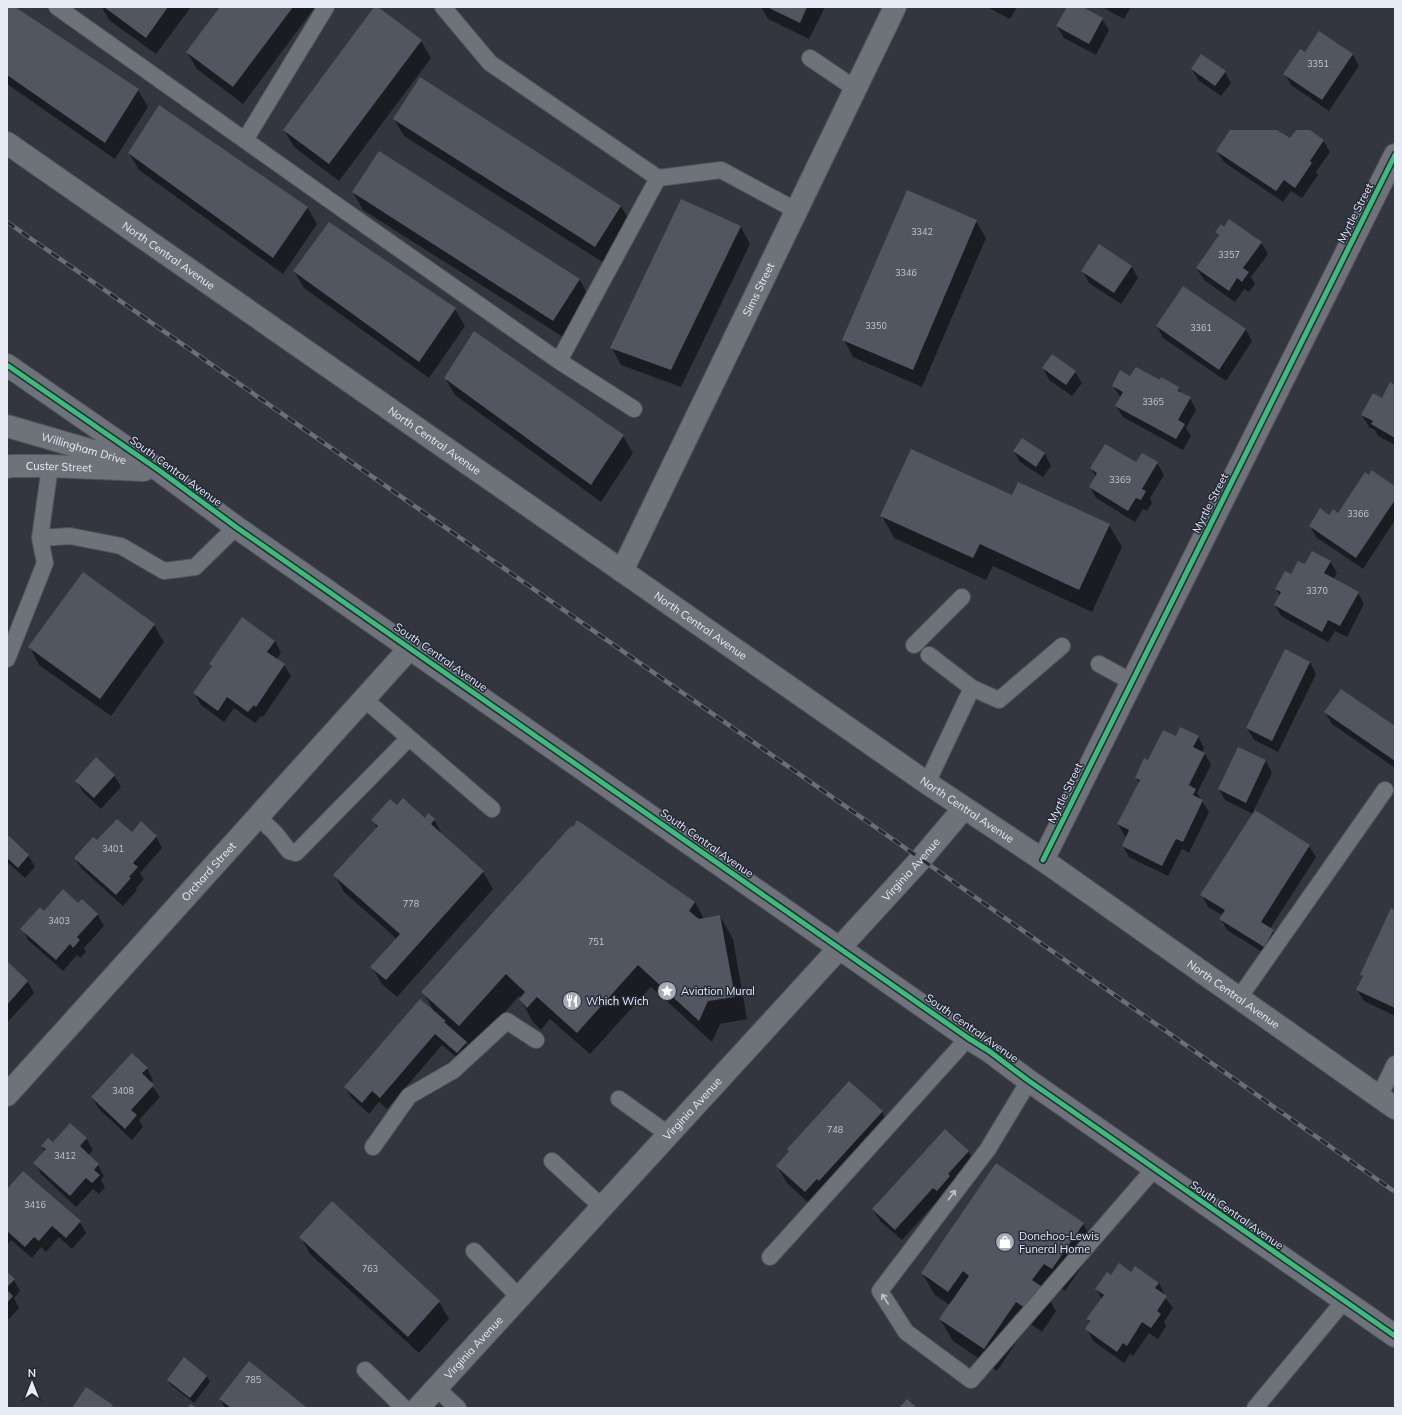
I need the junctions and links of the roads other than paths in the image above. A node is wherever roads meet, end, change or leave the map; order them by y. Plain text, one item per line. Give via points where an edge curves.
1 (326, 7) edge
2 (443, 7) edge
3 (895, 7) edge
4 (65, 9) edge
5 (810, 58) dead end
6 (856, 89) junction
7 (244, 140) junction
8 (7, 143) edge
9 (1395, 155) edge
10 (658, 178) junction
11 (797, 211) junction
12 (559, 361) junction
13 (7, 365) edge
14 (634, 409) dead end
15 (7, 426) edge
16 (50, 466) junction
17 (7, 467) edge
18 (160, 471) junction
19 (236, 527) junction
20 (40, 538) junction
21 (622, 571) junction
22 (962, 597) dead end
23 (914, 645) dead end
24 (1062, 646) dead end
25 (410, 648) junction
26 (929, 655) dead end
27 (7, 659) edge
28 (1099, 664) dead end
29 (1132, 682) junction
30 (972, 688) junction
31 (364, 699) junction
32 (409, 738) junction
33 (927, 783) junction
34 (1385, 790) dead end
35 (964, 808) junction
36 (492, 809) dead end
37 (258, 816) junction
38 (1043, 860) junction
39 (839, 948) junction
40 (1239, 998) junction
41 (968, 1038) junction
42 (536, 1040) dead end
43 (1395, 1064) edge
44 (1029, 1081) junction
45 (7, 1095) edge
46 (619, 1099) dead end
47 (1387, 1102) edge
48 (668, 1134) junction
49 (373, 1147) dead end
50 (552, 1161) dead end
51 (1154, 1169) junction
52 (602, 1206) junction
53 (474, 1251) dead end
54 (770, 1257) dead end
55 (519, 1297) junction
56 (1344, 1301) junction
57 (1395, 1336) edge
58 (365, 1370) dead end
59 (436, 1388) junction
60 (404, 1408) edge
61 (418, 1408) edge
62 (458, 1408) edge
63 (1255, 1408) edge

1 - 7 lane
2 - 10 lane via 490,63
3 - 6 street, Sims Street
4 - 7 lane
5 - 6 lane
6 - 11 street, Sims Street
7 - 12 lane
8 - 21 street, North Central Avenue
9 - 29 street, Myrtle Street
10 - 11 lane via 721,170
10 - 12 lane
11 - 21 street, Sims Street
12 - 14 lane
13 - 18 street, South Central Avenue
15 - 18 street, Willingham Drive
16 - 17 street, Custer Street
16 - 18 street, Custer Street
16 - 20 lane
18 - 19 street, South Central Avenue
19 - 20 lane via 195,567 164,571 121,546 70,536
19 - 25 street, South Central Avenue
20 - 27 lane via 45,563
21 - 33 street, North Central Avenue
22 - 23 lane
24 - 30 lane via 999,700
25 - 31 street, Orchard Street
25 - 39 street, South Central Avenue
26 - 30 lane
28 - 29 lane
29 - 38 street, Myrtle Street
30 - 33 lane
31 - 32 lane
31 - 37 street, Orchard Street
32 - 36 lane
32 - 37 lane via 296,853 289,851
33 - 35 street, North Central Avenue
34 - 40 lane
35 - 38 street, North Central Avenue
35 - 39 street, Virginia Avenue
37 - 45 street, Orchard Street
38 - 40 street, North Central Avenue
39 - 41 street, South Central Avenue
39 - 48 street, Virginia Avenue
40 - 47 street, North Central Avenue
41 - 44 street, South Central Avenue
41 - 54 lane
42 - 49 lane via 507,1020 454,1070 409,1096
43 - 47 lane
44 - 51 street, South Central Avenue
51 -> 44 lane via 971,1380 906,1332 880,1291 988,1149
46 - 48 lane
48 - 52 street, Virginia Avenue
50 - 52 lane
51 - 56 street, South Central Avenue
52 - 55 street, Virginia Avenue
53 - 55 lane
55 - 59 street, Virginia Avenue
56 - 57 street, South Central Avenue
56 - 63 lane
58 - 60 lane
59 - 61 street, Virginia Avenue
59 - 62 lane

